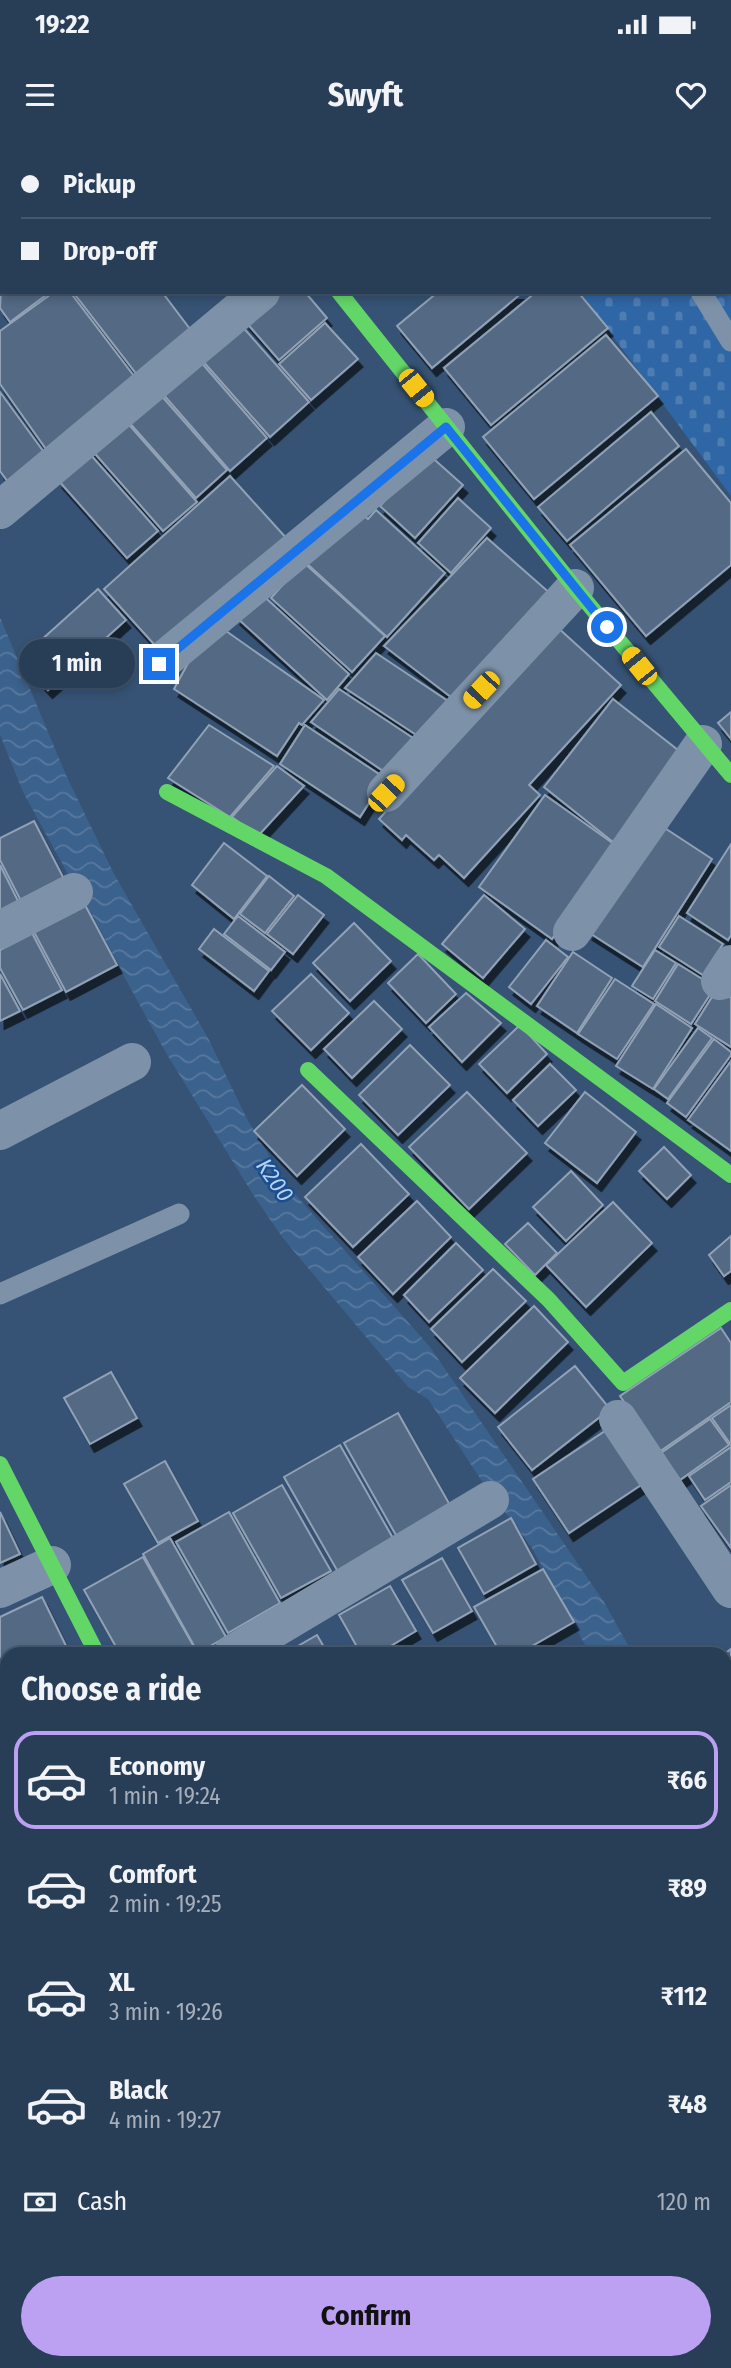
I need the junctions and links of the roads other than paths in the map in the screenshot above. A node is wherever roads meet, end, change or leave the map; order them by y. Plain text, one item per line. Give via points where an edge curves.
1 (259, 294) edge
2 (341, 294) edge
3 (702, 294) edge
4 (731, 341) edge
5 (446, 427) junction
6 (0, 510) edge
7 (575, 588) junction
8 (159, 664) dead end
9 (703, 744) junction
10 (731, 775) edge
11 (167, 792) dead end
12 (386, 793) dead end
13 (74, 892) dead end
14 (0, 930) edge
15 (572, 932) dead end
16 (132, 1062) dead end
17 (308, 1070) dead end
18 (0, 1131) edge
19 (731, 1175) edge
20 (179, 1214) dead end
21 (0, 1294) edge
22 (731, 1310) edge
23 (618, 1419) dead end
24 (0, 1464) edge
25 (490, 1500) dead end
26 (52, 1564) junction
27 (0, 1589) edge
28 (731, 1589) edge
29 (94, 1647) edge
30 (244, 1647) edge

1 - 6 street
2 - 5 street
3 - 4 lane
5 - 7 street
5 - 8 street
7 - 9 street
7 - 12 street
9 - 10 street
9 - 15 street
11 - 19 street via 326,876
13 - 14 street
16 - 18 street
17 - 22 street via 549,1300 623,1383
20 - 21 lane
23 - 28 street
24 - 26 street
25 - 30 street
26 - 27 street
26 - 29 street

